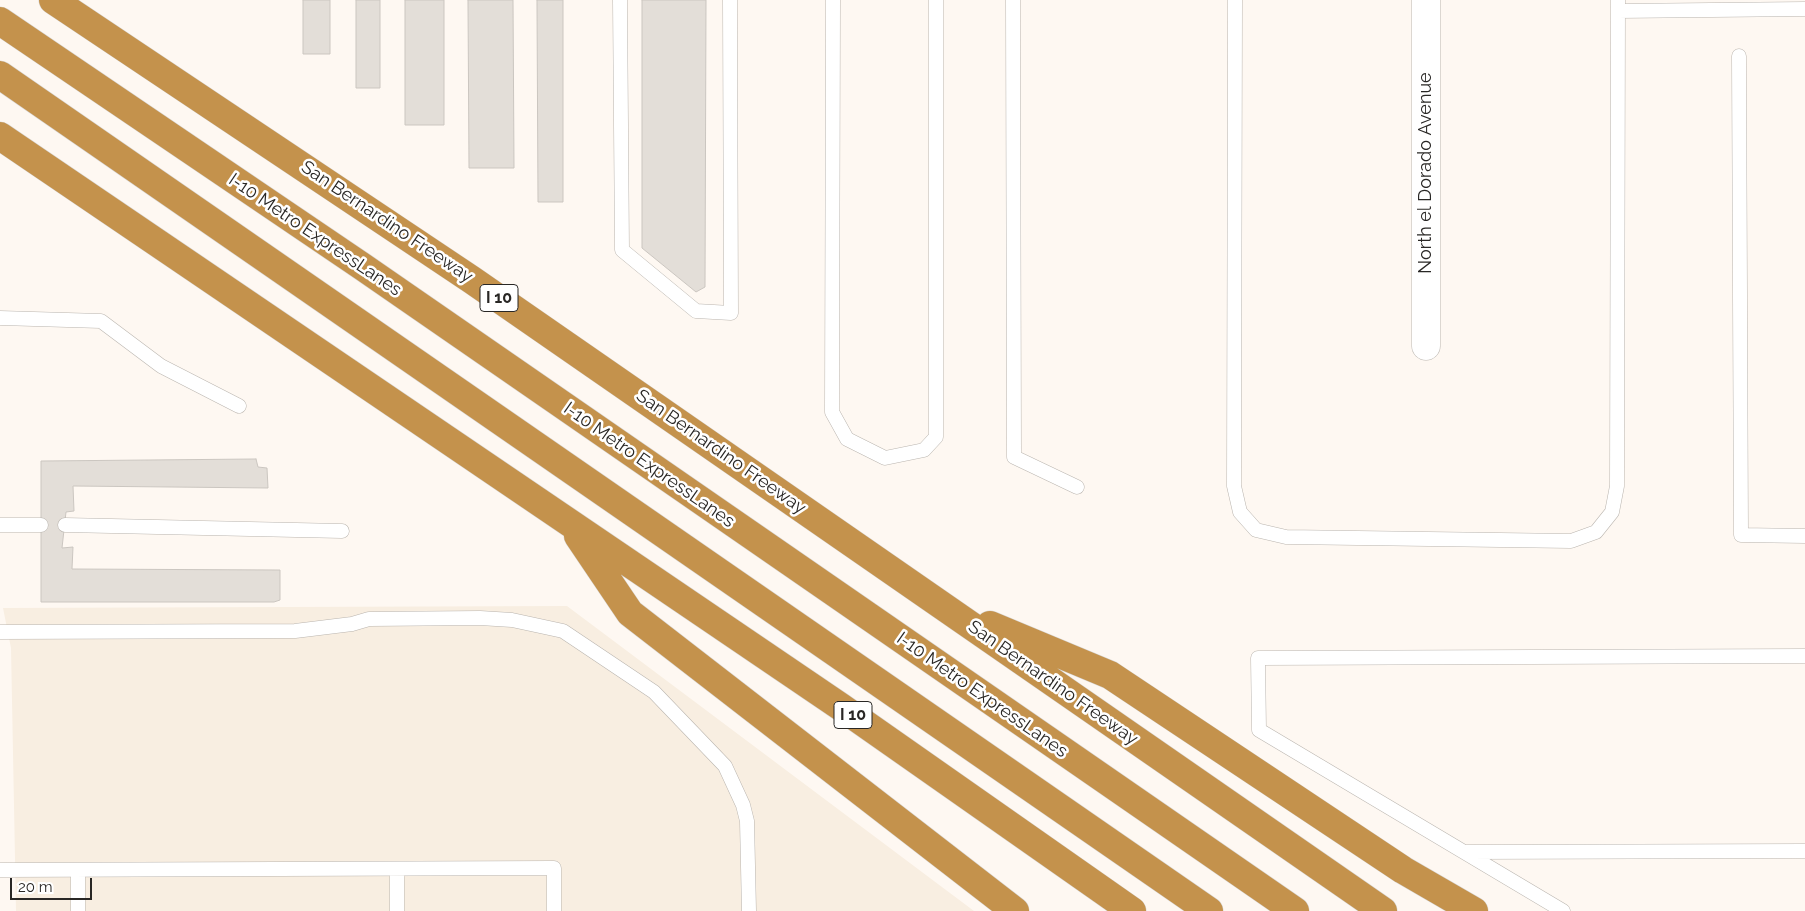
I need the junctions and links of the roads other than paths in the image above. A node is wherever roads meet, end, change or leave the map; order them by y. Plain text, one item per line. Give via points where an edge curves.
1 (53, 0) edge
2 (620, 0) edge
3 (730, 0) edge
4 (833, 0) edge
5 (936, 0) edge
6 (1013, 0) edge
7 (1236, 0) edge
8 (1426, 0) edge
9 (1618, 5) edge
10 (1805, 9) edge
11 (0, 21) edge
12 (1739, 56) dead end
13 (0, 75) edge
14 (0, 136) edge
15 (0, 318) edge
16 (1426, 346) dead end
17 (239, 406) dead end
18 (1077, 487) dead end
19 (570, 524) junction
20 (0, 525) edge
21 (41, 525) dead end
22 (65, 525) dead end
23 (342, 531) dead end
24 (1805, 536) edge
25 (940, 605) junction
26 (0, 632) edge
27 (1805, 656) edge
28 (1805, 851) edge
29 (1464, 852) junction
30 (397, 869) junction
31 (0, 870) edge
32 (78, 870) junction
33 (78, 911) edge
34 (397, 911) edge
35 (554, 911) edge
36 (749, 911) edge
37 (1015, 911) edge
38 (1132, 911) edge
39 (1209, 911) edge
40 (1295, 911) edge
41 (1383, 911) edge
42 (1474, 911) edge
43 (1563, 911) edge

1 - 25 highway, San Bernardino Freeway / I 10 via 480,285
2 - 3 lane via 622,250 696,311 731,313
4 - 5 lane via 832,412 847,439 885,458 924,450 936,437
6 - 18 lane via 1014,457
7 - 9 lane via 1234,486 1240,512 1256,530 1286,537 1571,541 1596,532 1612,512 1616,486
8 - 16 street, North el Dorado Avenue
9 - 10 lane
11 - 40 highway, I-10 Metro ExpressLanes via 363,267
12 - 24 lane via 1741,535
13 - 39 highway
14 - 19 highway, I 10
15 - 17 lane via 101,321 160,366
19 - 37 highway via 630,613
19 - 38 highway, I 10 via 842,707
20 - 21 lane
22 - 23 lane
25 - 41 highway, San Bernardino Freeway / I 10
25 - 42 highway via 1110,675 1403,870
26 - 36 lane via 295,631 352,624 369,618 512,620 563,631 654,692 725,766 747,821
27 - 29 lane via 1258,658 1259,730
28 - 29 lane
29 - 43 lane
30 - 32 lane
30 - 34 lane
30 - 35 lane via 554,868
31 - 32 lane
32 - 33 lane

